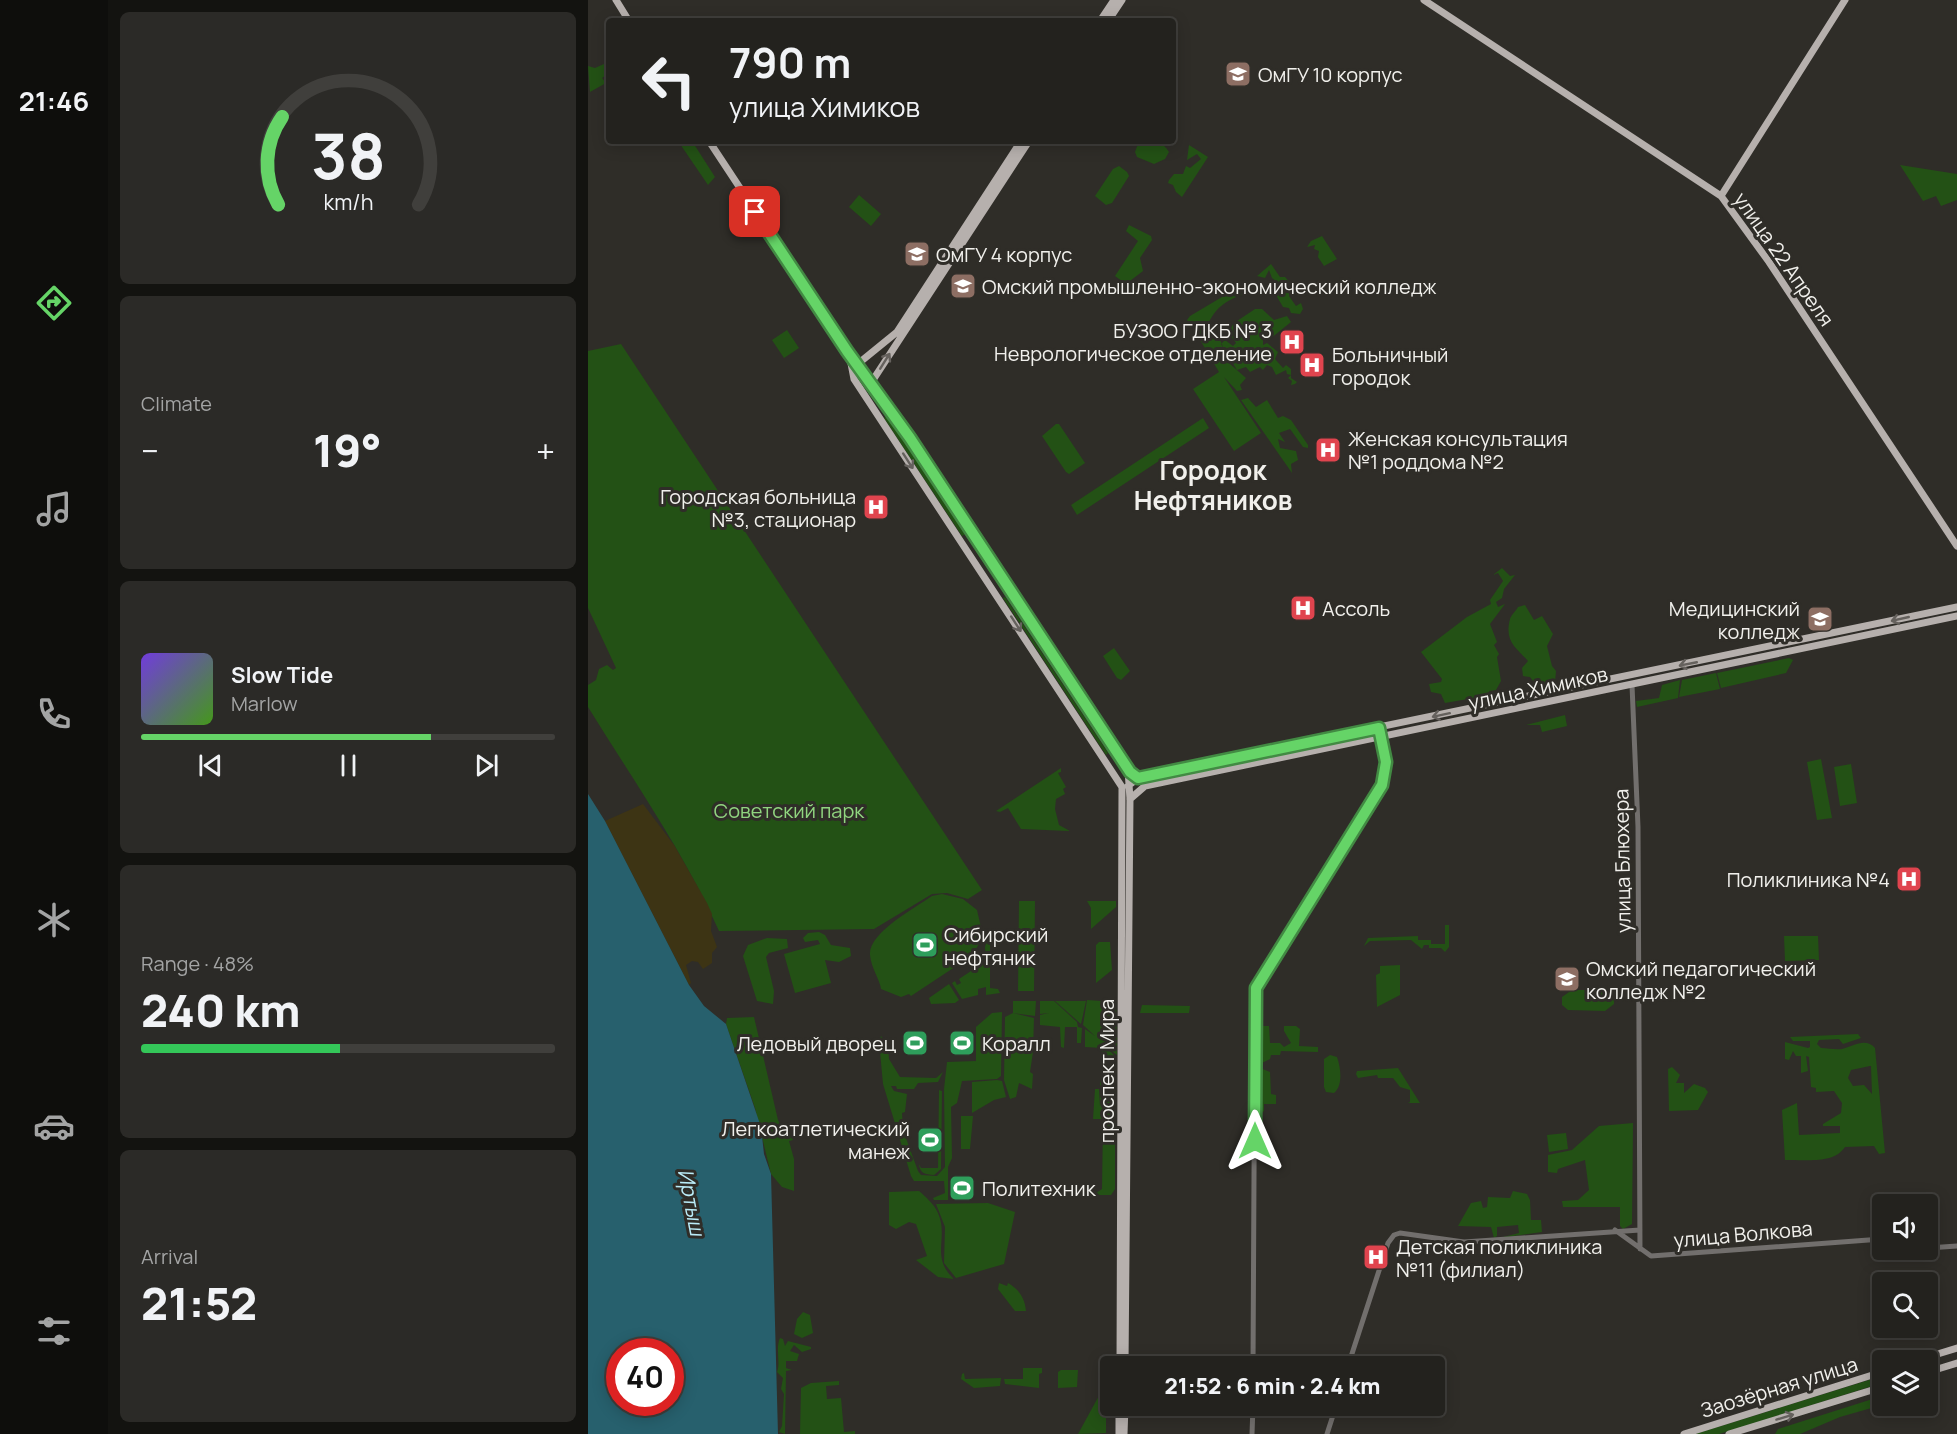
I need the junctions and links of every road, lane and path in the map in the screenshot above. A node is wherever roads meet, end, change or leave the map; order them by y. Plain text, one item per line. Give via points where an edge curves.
1 (616, 0) edge
2 (1114, 0) edge
3 (1122, 0) edge
4 (1424, 0) edge
5 (1845, 0) edge
6 (627, 18) edge
7 (1102, 18) edge
8 (1110, 18) edge
9 (711, 144) edge
10 (1019, 144) edge
11 (1027, 144) edge
12 (1721, 196) junction
13 (849, 353) junction
14 (857, 364) junction
15 (851, 372) junction
16 (855, 382) junction
17 (871, 383) junction
18 (879, 393) junction
19 (868, 400) junction
20 (974, 536) junction
21 (962, 542) junction
22 (1957, 546) edge
23 (1009, 589) junction
24 (998, 597) junction
25 (1957, 602) edge
26 (1957, 607) edge
27 (1947, 609) junction
28 (1956, 617) edge
29 (1844, 631) junction
30 (1805, 640) junction
31 (1846, 640) junction
32 (1766, 648) junction
33 (1807, 649) junction
34 (1725, 656) junction
35 (1768, 657) junction
36 (1728, 665) junction
37 (1630, 686) junction
38 (1541, 694) junction
39 (1543, 704) junction
40 (1479, 708) junction
41 (1481, 716) junction
42 (1379, 728) junction
43 (1381, 736) junction
44 (1328, 738) junction
45 (1330, 747) junction
46 (1128, 770) junction
47 (1117, 778) junction
48 (1138, 778) junction
49 (1130, 784) junction
50 (1142, 787) junction
51 (1126, 797) junction
52 (1615, 1230) junction
53 (1640, 1230) junction
54 (1872, 1240) edge
55 (1957, 1246) edge
56 (1938, 1247) edge
57 (1640, 1249) junction
58 (1957, 1348) edge
59 (1938, 1354) edge
60 (1120, 1356) edge
61 (1125, 1356) edge
62 (1253, 1356) edge
63 (1351, 1356) edge
64 (1957, 1363) edge
65 (1938, 1369) edge
66 (1872, 1375) edge
67 (1872, 1390) edge
68 (1119, 1416) edge
69 (1125, 1416) edge
70 (1253, 1416) edge
71 (1333, 1416) edge
72 (1119, 1434) edge
73 (1124, 1434) edge
74 (1252, 1434) edge
75 (1327, 1434) edge
76 (1684, 1434) edge
77 (1729, 1434) edge

1 - 6 main road
2 - 7 main road
3 - 8 main road
4 - 12 main road, улица 22 Апреля
5 - 12 main road
9 - 13 main road, проспект Мира
10 - 14 main road via 897,332
17 -> 11 main road
12 - 22 main road, улица 22 Апреля
13 - 14 main road, проспект Мира
13 - 15 main road, проспект Мира
14 - 15 main road
14 - 17 main road, проспект Мира
15 - 16 main road, проспект Мира
16 - 17 main road via 864,386
16 - 19 main road, проспект Мира
17 - 18 main road, проспект Мира
18 - 19 main road via 870,389
18 - 20 main road, проспект Мира
19 -> 21 main road, проспект Мира
20 - 21 main road
20 - 23 main road, проспект Мира
21 - 24 main road, проспект Мира
23 - 24 main road
23 - 46 main road, проспект Мира
24 -> 47 main road, проспект Мира
25 - 27 main road
26 - 27 main road, улица Химиков
27 -> 29 main road, улица Химиков
28 - 31 main road, улица Химиков
29 - 30 main road, улица Химиков
29 - 31 main road
30 - 32 main road, улица Химиков
30 - 33 main road
31 - 33 main road, улица Химиков
32 - 34 main road, улица Химиков
32 - 35 main road
33 - 35 main road, улица Химиков
34 - 36 main road
34 -> 38 main road, улица Химиков
35 - 36 main road, улица Химиков
36 - 37 main road, улица Химиков
37 - 39 main road, улица Химиков
37 - 53 street, улица Блюхера via 1638,827
38 - 39 main road
38 - 40 main road, улица Химиков
39 - 41 main road, улица Химиков
40 - 41 main road
40 -> 42 main road, улица Химиков
41 - 43 main road, улица Химиков
42 - 43 street
42 - 44 main road, улица Химиков
43 - 45 main road, улица Химиков
43 - 62 street via 1386,771 1382,785 1255,991
44 - 45 main road
44 - 48 main road, улица Химиков
45 - 50 main road, улица Химиков
46 - 48 main road
46 - 49 main road, проспект Мира
47 - 49 main road
47 - 51 main road, проспект Мира
48 - 49 main road, улица Химиков
49 - 50 main road
49 - 51 main road, проспект Мира
50 - 51 main road
51 - 60 main road, проспект Мира
51 - 61 main road, проспект Мира
52 - 53 street
52 - 57 street, улица Волкова
52 - 63 street via 1464,1242 1394,1235
53 - 57 street, улица Блюхера
54 - 57 street, улица Волкова via 1656,1256 1646,1255
55 - 56 street
58 - 59 main road
64 - 65 main road
66 - 76 main road, Заозёрная улица
77 -> 67 main road, Заозёрная улица
68 - 72 main road
69 - 73 main road
70 - 74 street
71 - 75 street

